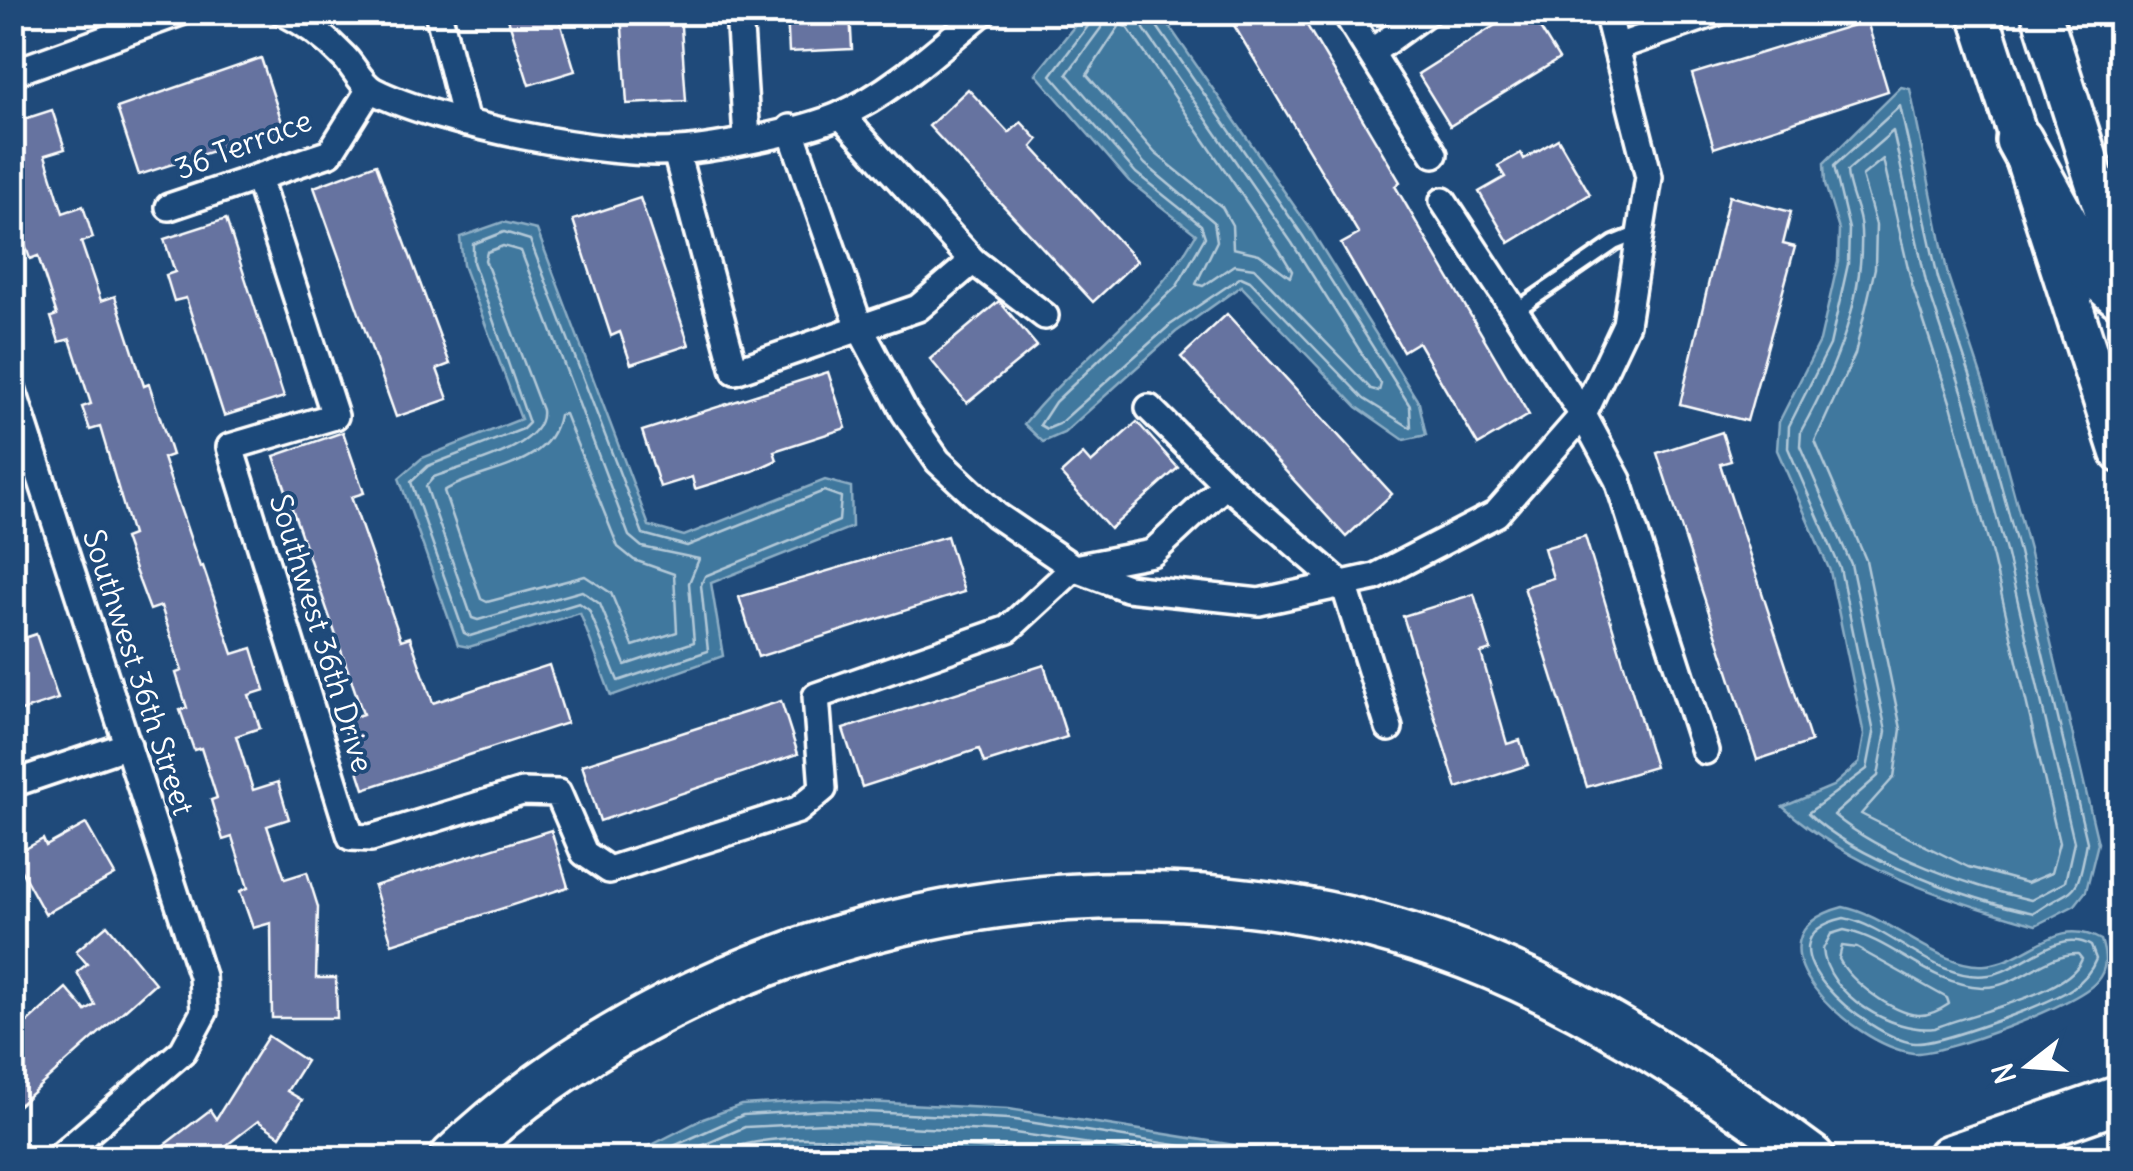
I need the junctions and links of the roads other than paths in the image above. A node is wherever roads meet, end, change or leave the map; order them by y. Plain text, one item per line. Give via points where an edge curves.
1 (182, 12) edge
2 (438, 12) edge
3 (739, 12) edge
4 (984, 12) edge
5 (1345, 12) edge
6 (1427, 12) edge
7 (1607, 12) edge
8 (1718, 12) edge
9 (1978, 12) edge
10 (2040, 12) edge
11 (301, 16) edge
12 (1616, 47) junction
13 (1372, 51) junction
14 (12, 73) edge
15 (370, 89) junction
16 (841, 115) junction
17 (466, 123) junction
18 (790, 128) junction
19 (748, 139) junction
20 (2019, 140) junction
21 (676, 152) junction
22 (1434, 154) dead end
23 (258, 178) junction
24 (1443, 201) dead end
25 (168, 207) dead end
26 (1640, 232) junction
27 (2120, 260) edge
28 (973, 261) junction
29 (2120, 295) edge
30 (1515, 311) junction
31 (1045, 316) dead end
32 (860, 328) junction
33 (12, 388) edge
34 (1149, 408) dead end
35 (1582, 414) junction
36 (19, 428) edge
37 (2120, 452) edge
38 (1226, 484) junction
39 (1074, 568) junction
40 (1345, 587) junction
41 (1389, 728) dead end
42 (128, 745) junction
43 (1704, 750) dead end
44 (12, 784) edge
45 (2120, 1099) edge
46 (58, 1158) edge
47 (453, 1158) edge
48 (1811, 1158) edge
49 (1950, 1158) edge

1 - 14 street
2 - 17 street
3 - 19 street
4 - 16 street
5 - 13 street
6 - 13 street
7 - 12 street
8 - 12 street
9 - 20 main road
10 - 27 main road
11 - 15 street
12 - 26 street via 1649,177
13 - 22 street
15 - 17 street
15 - 23 street, 36 Terrace via 330,153
16 - 18 street
16 - 28 street
17 - 21 street
18 - 19 street
18 - 32 street
19 - 21 street
20 - 29 highway via 2090,268
20 - 37 main road
21 - 32 street via 735,371
23 - 25 street, 36 Terrace
23 - 39 street, Southwest 36th Drive via 335,416 230,447 351,838 371,838 522,792 558,793 584,852 609,870 798,810 822,789 816,696 1008,629
24 - 30 street
26 - 30 lane
26 - 35 street via 1626,324
28 - 31 street
28 - 32 street via 918,308
30 - 35 street
32 - 39 street via 938,462 996,515
33 - 36 street, Southwest 36th Street
34 - 38 street
35 - 40 street via 1496,514
35 - 43 street via 1618,480
36 - 42 street, Southwest 36th Street
38 - 39 street via 1152,553
38 - 40 street
39 - 40 street via 1127,588 1259,602
40 - 41 street
42 - 44 street
42 - 46 street, Southwest 36th Street via 202,976 204,1012 183,1052
45 - 49 highway
47 - 48 highway via 603,1047 782,959 927,916 1100,894 1182,894 1303,910 1438,945 1573,1006

